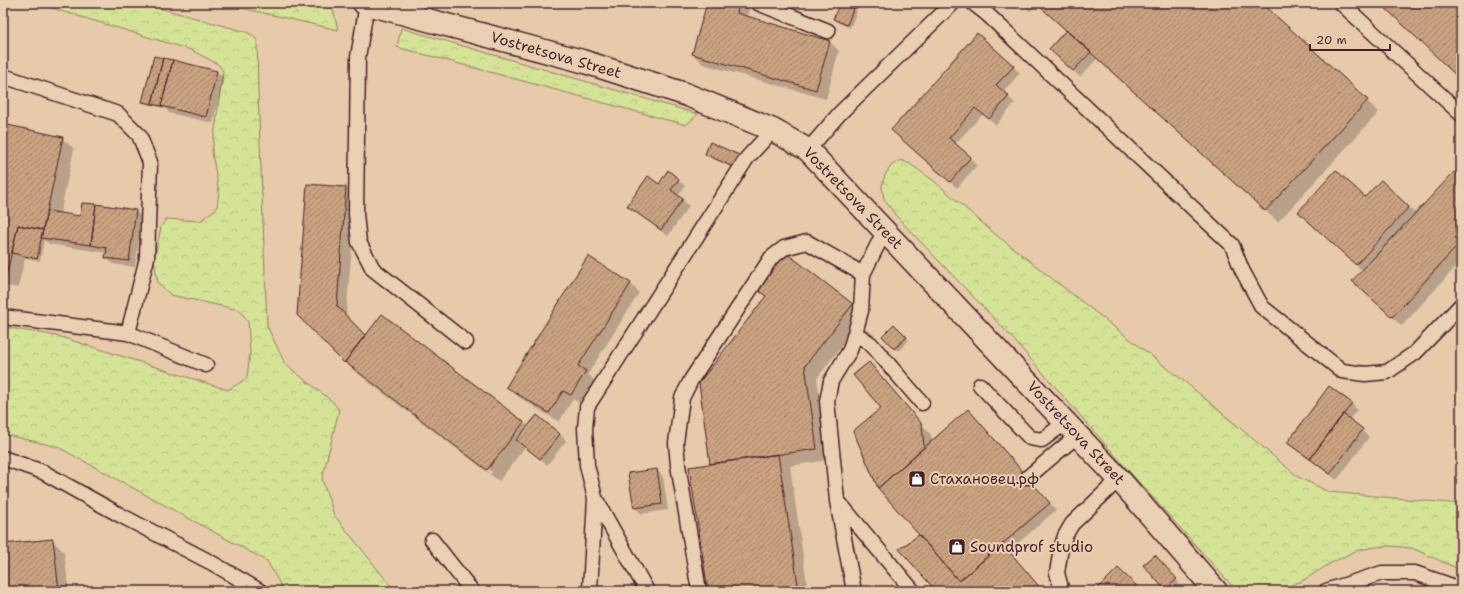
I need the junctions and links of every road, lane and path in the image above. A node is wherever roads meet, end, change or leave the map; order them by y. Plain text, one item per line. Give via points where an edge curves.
1 (365, 3) edge
2 (758, 3) edge
3 (953, 3) edge
4 (973, 3) edge
5 (1341, 3) edge
6 (828, 31) dead end
7 (3, 76) edge
8 (1461, 114) edge
9 (773, 130) junction
10 (808, 150) junction
11 (885, 230) junction
12 (863, 274) junction
13 (1461, 305) edge
14 (3, 316) edge
15 (128, 333) junction
16 (855, 333) junction
17 (466, 342) dead end
18 (206, 365) dead end
19 (980, 385) dead end
20 (922, 403) dead end
21 (1072, 429) junction
22 (3, 458) edge
23 (1028, 477) dead end
24 (1119, 479) junction
25 (595, 498) junction
26 (837, 500) junction
27 (432, 540) dead end
28 (1461, 589) edge
29 (260, 591) edge
30 (472, 591) edge
31 (590, 591) edge
32 (647, 591) edge
33 (699, 591) edge
34 (854, 591) edge
35 (913, 591) edge
36 (1062, 591) edge
37 (1216, 591) edge
38 (1326, 591) edge

1 - 9 street, Vostretsova Street via 582,61 685,94
1 - 17 lane via 358,57 356,214 359,242 373,269
2 - 6 lane
3 - 10 lane via 840,114
4 - 13 lane via 1232,245 1262,307 1342,370 1365,374 1387,372 1415,353
5 - 8 lane
7 - 15 lane via 118,114 139,135 150,162 147,258
9 - 10 street, Vostretsova Street
9 - 25 lane via 747,158 587,407 587,465
10 - 11 street, Vostretsova Street
11 - 12 lane
11 - 21 street, Vostretsova Street
12 - 16 lane via 861,310
12 - 33 lane via 807,242 784,248 770,258 690,380 682,398 676,443
14 - 15 lane
15 - 18 lane
16 - 20 lane via 871,344
16 - 26 lane via 850,350 831,381 827,401
19 - 21 lane via 1030,438 1042,440
21 - 23 lane
21 - 24 street, Vostretsova Street
22 - 29 lane via 43,472 212,562
24 - 36 lane via 1072,524 1065,536 1057,573
24 - 37 street, Vostretsova Street
25 - 31 lane
25 - 32 lane
26 - 34 lane
26 - 35 lane
27 - 30 lane
28 - 38 lane via 1415,572 1382,573

